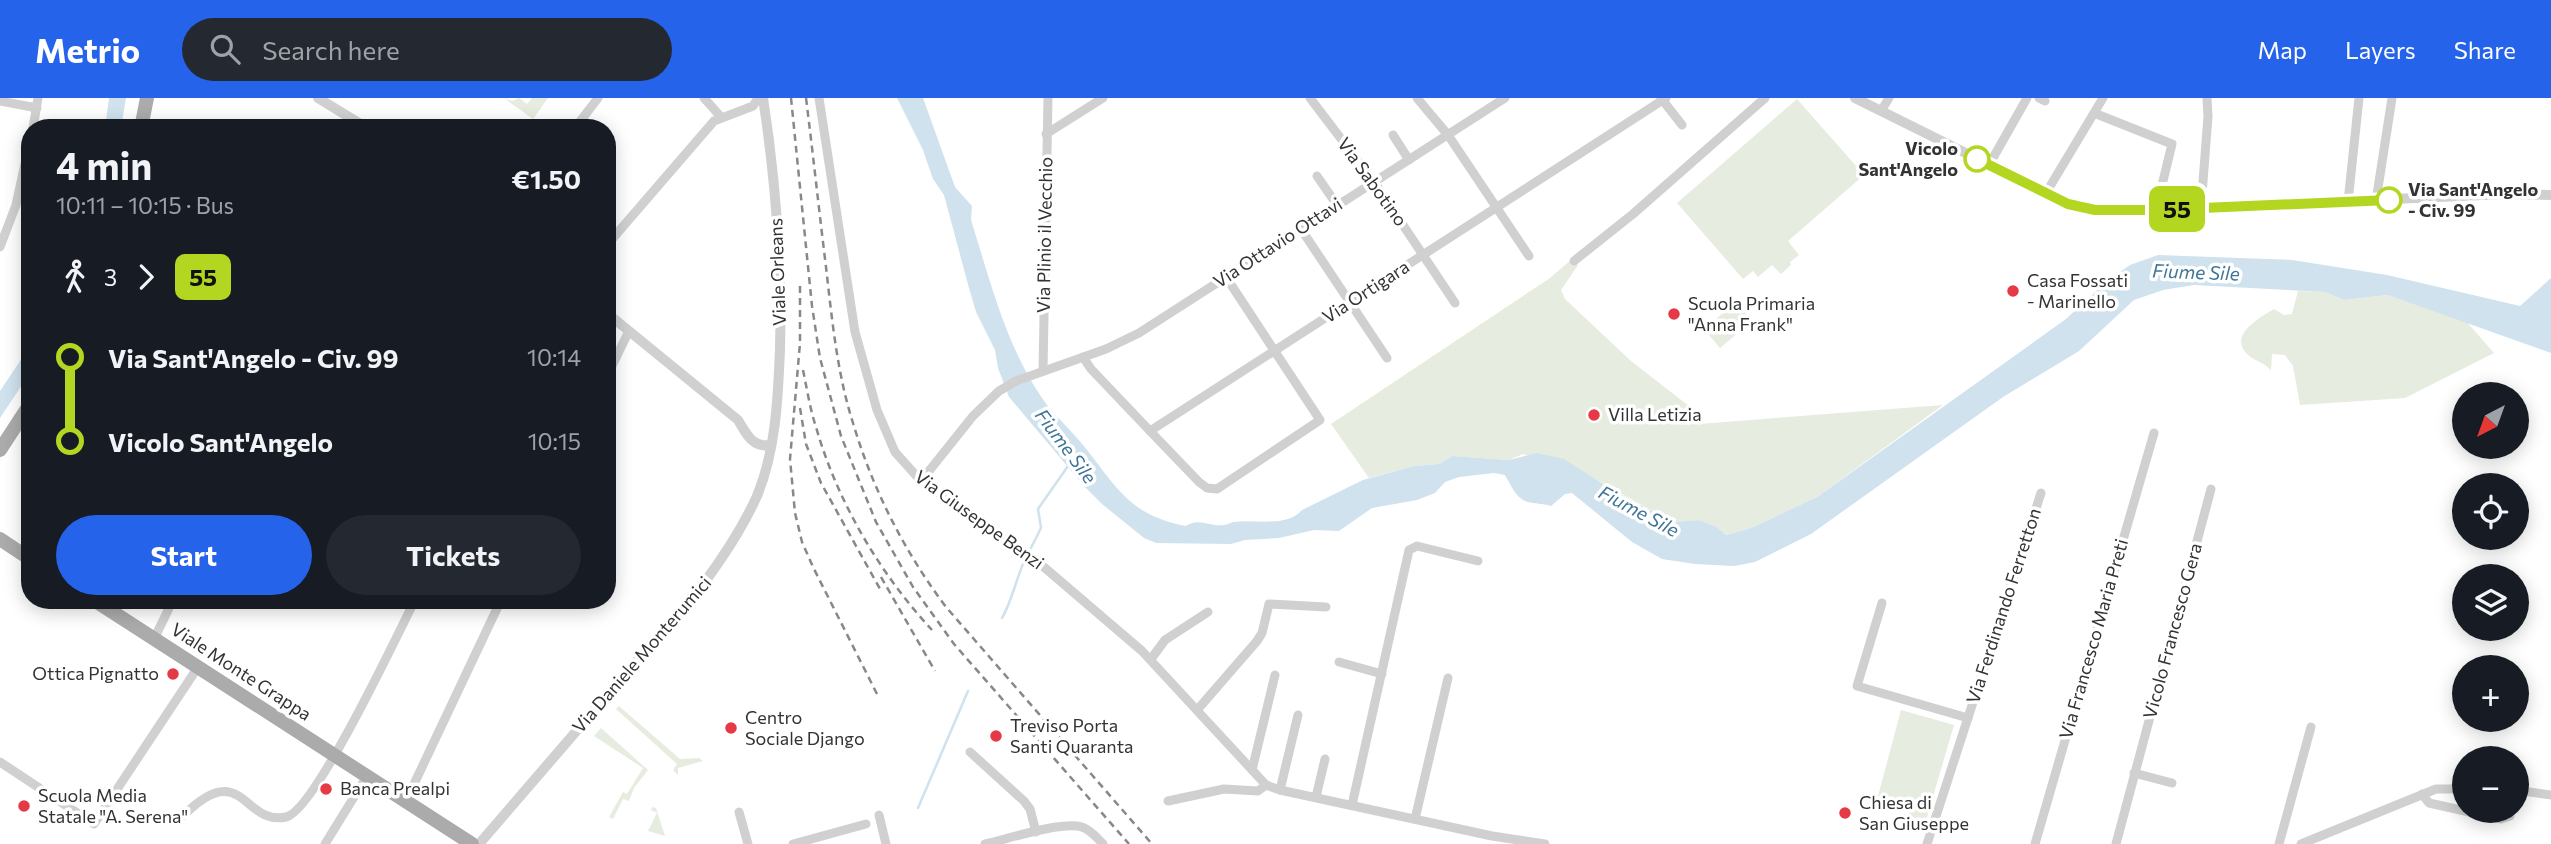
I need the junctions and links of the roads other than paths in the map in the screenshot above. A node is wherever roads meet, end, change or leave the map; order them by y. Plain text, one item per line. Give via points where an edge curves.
1 (147, 98) edge
2 (318, 98) edge
3 (598, 98) edge
4 (704, 98) edge
5 (764, 98) edge
6 (819, 98) edge
7 (1048, 98) edge
8 (1104, 98) edge
9 (1310, 98) edge
10 (1417, 98) edge
11 (1505, 98) edge
12 (1765, 98) edge
13 (1855, 98) edge
14 (1889, 98) edge
15 (2026, 98) edge
16 (2103, 98) edge
17 (2207, 98) edge
18 (2359, 98) edge
19 (2392, 98) edge
20 (1663, 99) edge
21 (0, 101) edge
22 (336, 102) edge
23 (756, 102) edge
24 (38, 103) edge
25 (1881, 111) junction
26 (2094, 113) junction
27 (721, 117) junction
28 (766, 118) junction
29 (143, 119) edge
30 (356, 119) edge
31 (582, 119) edge
32 (1682, 125) dead end
33 (1046, 134) junction
34 (1393, 135) dead end
35 (1448, 135) junction
36 (1409, 160) junction
37 (1989, 165) junction
38 (1317, 176) dead end
39 (21, 182) edge
40 (1373, 182) junction
41 (2046, 193) junction
42 (2551, 195) edge
43 (2376, 201) junction
44 (2348, 202) junction
45 (1338, 205) junction
46 (1497, 207) junction
47 (2201, 208) junction
48 (2157, 210) junction
49 (1301, 229) junction
50 (616, 234) edge
51 (0, 247) edge
52 (1424, 254) junction
53 (1529, 256) dead end
54 (1574, 261) dead end
55 (1226, 277) junction
56 (1350, 302) junction
57 (1455, 303) dead end
58 (616, 320) edge
59 (629, 331) junction
60 (1275, 351) junction
61 (1083, 357) junction
62 (616, 358) edge
63 (1387, 358) dead end
64 (1038, 373) junction
65 (21, 418) edge
66 (1150, 431) junction
67 (2154, 433) dead end
68 (770, 445) junction
69 (0, 450) edge
70 (921, 481) junction
71 (2211, 489) dead end
72 (2041, 493) dead end
73 (1, 540) edge
74 (21, 553) edge
75 (1478, 561) dead end
76 (1882, 603) dead end
77 (1326, 607) dead end
78 (108, 609) edge
79 (169, 609) edge
80 (410, 609) edge
81 (497, 609) edge
82 (1208, 612) dead end
83 (154, 639) junction
84 (1151, 659) junction
85 (1339, 662) dead end
86 (198, 667) junction
87 (1382, 674) junction
88 (1275, 675) dead end
89 (1448, 678) dead end
90 (1198, 709) junction
91 (1298, 715) dead end
92 (1968, 718) junction
93 (2311, 727) dead end
94 (970, 752) dead end
95 (333, 755) junction
96 (1325, 760) dead end
97 (0, 762) edge
98 (1252, 770) junction
99 (2134, 773) junction
100 (367, 776) junction
101 (2172, 783) dead end
102 (1266, 785) junction
103 (2452, 789) edge
104 (1280, 790) junction
105 (2529, 792) edge
106 (2422, 794) junction
107 (2551, 795) edge
108 (1316, 797) junction
109 (406, 801) junction
110 (1168, 801) dead end
111 (1352, 805) junction
112 (2452, 808) edge
113 (740, 812) dead end
114 (184, 814) dead end
115 (879, 815) dead end
116 (1415, 819) junction
117 (866, 824) dead end
118 (1036, 832) junction
119 (1024, 839) edge
120 (464, 842) edge
121 (325, 844) edge
122 (479, 844) edge
123 (748, 844) edge
124 (793, 844) edge
125 (886, 844) edge
126 (985, 844) edge
127 (1104, 844) edge
128 (1545, 844) edge
129 (1927, 844) edge
130 (2035, 844) edge
131 (2116, 844) edge
132 (2279, 844) edge
133 (2301, 844) edge

1 - 29 main road
2 - 22 street
3 - 31 street
4 - 27 street
5 - 28 street, Viale Orleans
6 - 70 street, Via Giuseppe Benzi via 863,363 886,434
7 - 33 street, Via Plinio il Vecchio
8 - 33 street
9 - 40 street, Via Sabotino
10 - 35 street
11 - 35 street, Via Ottavio Ottavi
12 - 54 street
13 - 25 street
14 - 25 street
15 - 37 street
16 - 26 street
17 - 47 street
18 - 44 street
19 - 43 street
20 - 32 street
20 - 46 street, Via Ortigara
21 - 24 street
22 - 30 street
23 - 27 street
23 - 28 street
25 - 37 street
26 - 41 street
26 - 48 street via 2172,144
27 - 50 street
28 - 68 street, Viale Orleans via 781,252 778,402
33 - 64 street, Via Plinio il Vecchio
34 - 36 street
35 - 36 street, Via Ottavio Ottavi
35 - 46 street
36 - 40 street, Via Ottavio Ottavi
37 - 41 street
38 - 45 street
39 - 51 street
40 - 45 street, Via Ottavio Ottavi
40 - 52 street, Via Sabotino
41 - 48 street via 2095,210
42 - 43 street
43 - 44 street
44 - 47 street
45 - 49 street, Via Ottavio Ottavi
46 - 52 street, Via Ortigara
46 - 53 street
47 - 48 street
49 - 55 street, Via Ottavio Ottavi
49 - 56 street
52 - 56 street, Via Ortigara
52 - 57 street, Via Sabotino
55 - 60 street
55 - 61 street, Via Ottavio Ottavi via 1139,333
56 - 60 street, Via Ortigara
56 - 63 street
58 - 59 street
59 - 62 street
59 - 68 street via 738,420 751,440
60 - 66 street, Via Ortigara
60 - 66 street via 1321,420 1222,487 1203,486
61 - 64 street, Via Ottavio Ottavi
61 - 66 street
64 - 70 street, Via Ottavio Ottavi via 999,391
65 - 69 main road
67 - 130 street, Via Francesco Maria Preti
68 - 122 street, Via Daniele Monterumici via 757,494 705,583
70 - 84 street, Via Giuseppe Benzi via 1038,562
71 - 99 street, Vicolo Francesco Gera
72 - 92 street, Via Ferdinando Ferretton
73 - 74 main road
75 - 87 street via 1417,546 1409,550
76 - 92 street, Via Ferdinando Ferretton via 1857,686
77 - 90 street via 1269,604 1257,641
78 - 83 main road, Viale Monte Grappa
79 - 83 street
80 - 95 street
81 - 109 street
82 - 84 street via 1165,640
83 - 86 main road, Viale Monte Grappa
84 - 90 street, Via Giuseppe Benzi
85 - 87 street
86 - 95 main road, Viale Monte Grappa
86 - 97 street via 94,824
87 - 111 street
88 - 98 street
89 - 116 street
90 - 98 street, Via Giuseppe Benzi
91 - 104 street
92 - 129 street, Via Ferdinando Ferretton
93 - 132 street
94 - 118 street via 1024,801
95 - 100 main road, Viale Monte Grappa
95 - 114 street via 326,774 289,816 271,816 221,791 205,796
96 - 108 street
98 - 102 street, Via Giuseppe Benzi
99 - 101 street
99 - 131 street, Vicolo Francesco Gera
100 - 109 main road, Viale Monte Grappa
100 - 121 street
102 - 104 street
102 - 110 street via 1258,791 1224,789
103 - 106 street
104 - 108 street
105 - 107 street
106 - 112 street via 2429,803
106 - 133 street
108 - 111 street
109 - 120 main road, Viale Monte Grappa
111 - 116 street
113 - 123 street
115 - 125 street
116 - 128 street
117 - 124 street
118 - 119 street
118 - 127 street via 1075,826 1090,830
119 - 126 street

